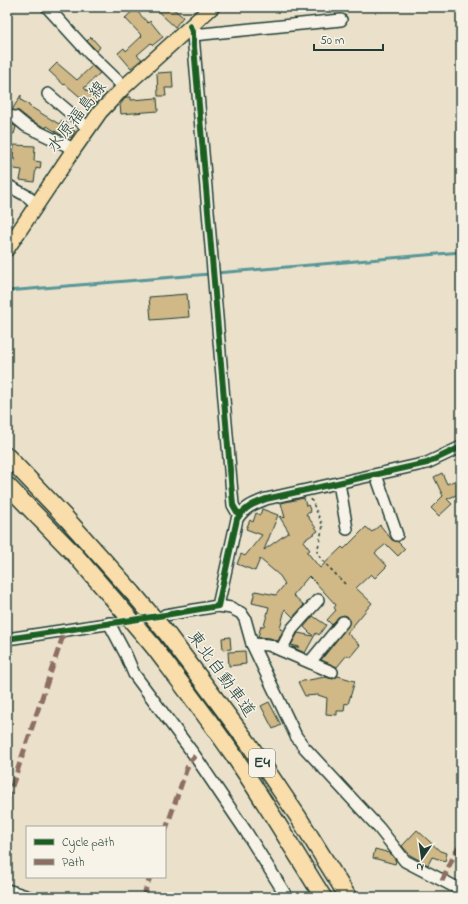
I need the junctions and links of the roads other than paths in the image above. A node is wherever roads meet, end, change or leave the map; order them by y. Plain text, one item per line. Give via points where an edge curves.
1 (47, 7) edge
2 (212, 7) edge
3 (341, 20) dead end
4 (191, 30) junction
5 (124, 87) junction
6 (48, 94) dead end
7 (7, 116) edge
8 (88, 128) junction
9 (74, 149) junction
10 (7, 184) edge
11 (36, 204) junction
12 (7, 249) edge
13 (461, 447) edge
14 (7, 456) edge
15 (376, 475) junction
16 (339, 483) junction
17 (7, 485) edge
18 (240, 513) junction
19 (347, 529) dead end
20 (397, 535) dead end
21 (318, 600) dead end
22 (218, 606) junction
23 (165, 616) tunnel mouth
24 (344, 622) dead end
25 (7, 639) edge
26 (252, 644) junction
27 (281, 650) junction
28 (310, 662) junction
29 (332, 672) dead end
30 (7, 890) edge
31 (461, 890) edge
32 (29, 897) edge
33 (288, 897) edge
34 (323, 897) edge
35 (348, 897) edge

1 - 5 street
2 - 4 main road, 水原福島線
3 - 4 street
4 - 5 main road, 水原福島線
4 - 18 street via 233,505
5 - 8 main road, 水原福島線
6 - 8 street
7 - 9 street via 15,117 26,126
8 - 9 main road, 水原福島線
9 - 11 main road, 水原福島線
10 - 11 street
11 - 12 main road, 水原福島線
13 - 15 street via 427,462
14 - 35 highway, 東北自動車道 / E4, bridge via 66,518 168,635 297,815
15 - 16 street
15 - 20 street
16 - 18 street via 266,499 249,505
16 - 19 street
17 - 34 highway, E4, bridge via 76,556 153,646 233,754
18 - 22 street
21 - 27 street via 292,630
22 - 23 street
22 - 26 street via 241,613
24 - 28 street
25 - 33 street via 111,623 134,674 195,756
26 - 27 street via 268,645
26 - 31 street via 296,736 304,747 379,828 405,861
27 - 28 street
28 - 29 street
30 - 32 street

